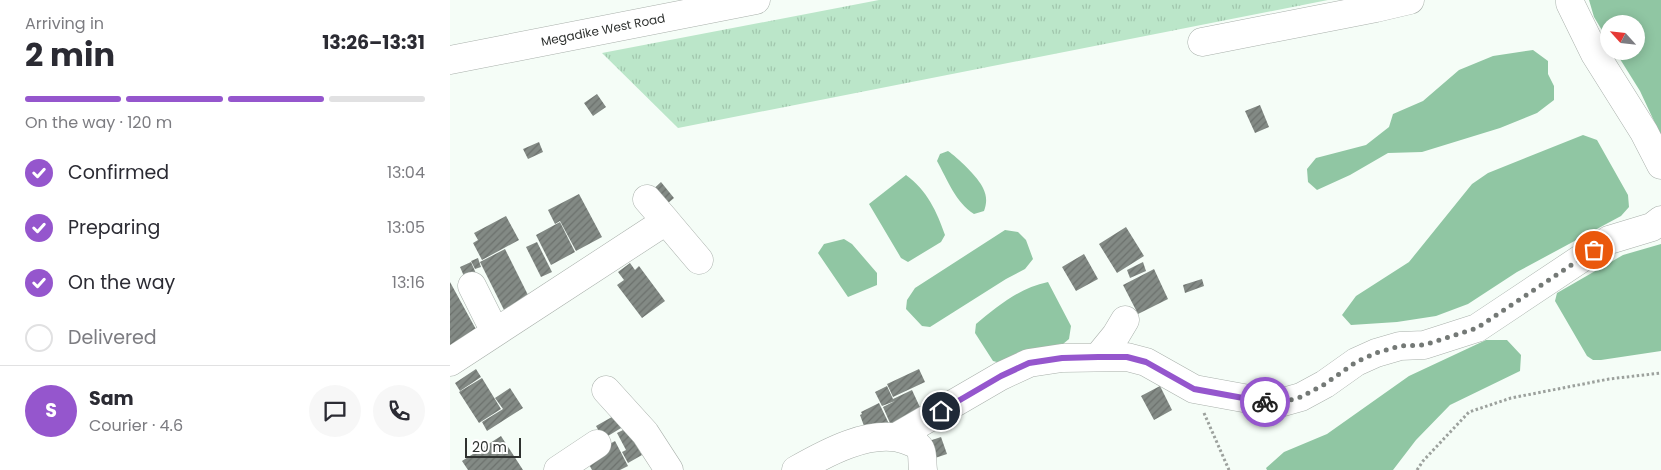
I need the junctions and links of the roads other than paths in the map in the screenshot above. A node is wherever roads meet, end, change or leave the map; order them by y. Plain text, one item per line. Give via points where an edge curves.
1 (756, 0) edge
2 (1410, 0) edge
3 (1570, 0) edge
4 (1202, 42) dead end
5 (450, 60) edge
6 (1661, 164) edge
7 (647, 199) dead end
8 (1661, 220) edge
9 (666, 221) junction
10 (699, 260) dead end
11 (472, 286) dead end
12 (1125, 320) dead end
13 (495, 332) junction
14 (1098, 357) junction
15 (450, 362) edge
16 (606, 390) dead end
17 (896, 437) junction
18 (597, 444) dead end
19 (558, 470) edge
20 (669, 470) edge
21 (796, 470) edge
22 (923, 470) edge

1 - 5 street, Megadike West Road
2 - 4 street
3 - 6 street via 1595,54
7 - 9 street
8 - 14 street via 1652,227 1609,240 1477,328 1424,345 1400,346 1376,353 1301,397 1276,404 1194,389 1146,362 1127,357
9 - 10 street
9 - 13 street
11 - 13 street
12 - 14 street
13 - 15 street
14 - 17 street via 1029,363
16 - 20 street via 644,433
17 - 21 street via 857,440
17 - 22 street via 916,444 921,450
18 - 19 street

